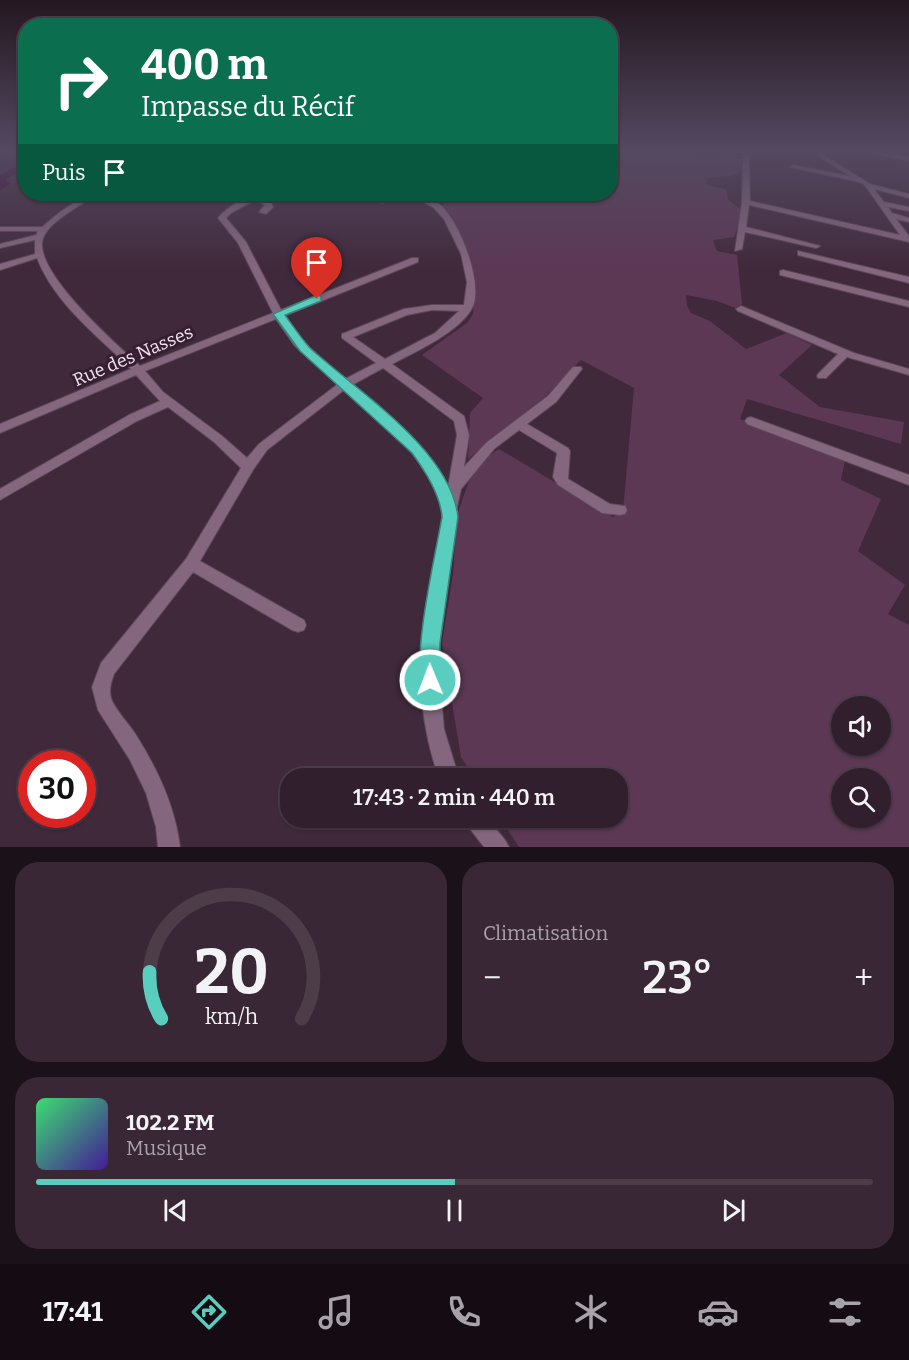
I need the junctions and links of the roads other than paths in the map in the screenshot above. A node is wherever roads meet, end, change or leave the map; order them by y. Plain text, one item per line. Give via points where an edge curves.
1 (746, 189) edge
2 (869, 189) edge
3 (884, 189) edge
4 (909, 196) edge
5 (83, 201) edge
6 (247, 201) edge
7 (265, 201) edge
8 (426, 201) edge
9 (746, 202) junction
10 (882, 204) junction
11 (909, 209) edge
12 (263, 212) dead end
13 (890, 215) junction
14 (909, 220) edge
15 (0, 229) edge
16 (45, 229) junction
17 (742, 229) junction
18 (39, 237) junction
19 (908, 240) edge
20 (0, 246) edge
21 (816, 246) dead end
22 (738, 249) dead end
23 (801, 253) dead end
24 (39, 255) junction
25 (415, 260) dead end
26 (0, 267) edge
27 (783, 273) dead end
28 (909, 280) edge
29 (909, 304) edge
30 (466, 309) junction
31 (741, 309) dead end
32 (278, 314) junction
33 (845, 353) junction
34 (385, 363) junction
35 (577, 369) dead end
36 (139, 370) junction
37 (909, 372) edge
38 (822, 376) dead end
39 (345, 384) junction
40 (169, 402) junction
41 (752, 421) dead end
42 (518, 424) junction
43 (0, 429) edge
44 (248, 467) junction
45 (909, 480) edge
46 (454, 488) junction
47 (0, 495) edge
48 (620, 510) dead end
49 (450, 517) junction
50 (191, 563) junction
51 (298, 625) dead end
52 (446, 768) edge
53 (482, 828) edge
54 (169, 847) edge
55 (498, 847) edge

1 - 9 street
2 - 10 street
3 - 4 street
5 - 16 street
6 - 32 street via 222,219 242,242
7 - 12 street via 269,207
8 - 30 street via 447,218 465,254 471,293
9 - 17 street
9 - 19 street
10 - 11 street
10 - 13 street
13 - 14 street
13 - 19 street
15 - 16 street
16 - 18 street
17 - 21 street
17 - 22 street
18 - 20 street
18 - 24 street
23 - 28 street
24 - 26 street
24 - 36 street via 62,294
25 - 32 street, Rue des Nasses
27 - 29 street
30 - 34 street via 439,335
30 - 34 street via 410,309 342,333
31 - 33 street
32 - 36 street, Rue des Nasses
32 - 39 street via 298,343
33 - 37 street
33 - 38 street
34 - 39 street
34 - 46 street via 460,419 463,435
35 - 42 street via 552,399
36 - 40 street
36 - 43 street, Rue des Nasses
39 - 44 street via 269,441
39 - 49 street via 423,456 441,486
40 - 44 street via 214,434
40 - 47 street via 133,418
41 - 45 street
42 - 46 street via 490,446
42 - 48 street via 564,451 560,477 563,482 608,509
44 - 50 street
46 - 49 street
49 - 52 street via 431,633 430,663 435,729
50 - 51 street
50 - 54 street via 115,657 101,687 104,704 130,741 150,781
53 - 55 street

